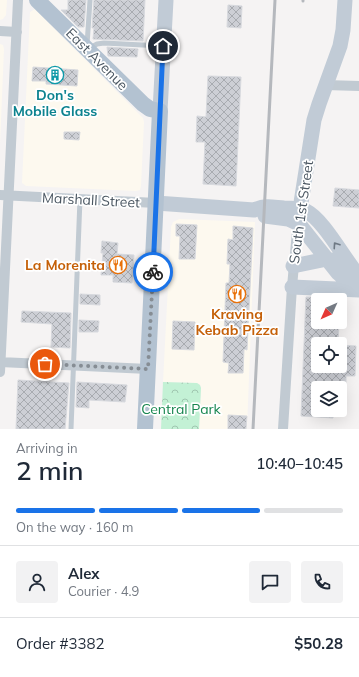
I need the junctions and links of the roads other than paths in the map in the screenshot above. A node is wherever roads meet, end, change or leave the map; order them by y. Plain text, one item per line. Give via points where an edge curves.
1 (18, 0) edge
2 (38, 0) edge
3 (90, 0) edge
4 (166, 0) edge
5 (345, 0) edge
6 (0, 31) edge
7 (17, 32) junction
8 (163, 46) junction
9 (87, 50) junction
10 (325, 85) junction
11 (359, 86) edge
12 (160, 111) junction
13 (4, 195) edge
14 (80, 199) junction
15 (156, 203) junction
16 (299, 216) junction
17 (327, 259) junction
18 (293, 266) junction
19 (359, 276) edge
20 (359, 281) edge
21 (292, 287) junction
22 (359, 290) edge
23 (0, 362) edge
24 (74, 365) junction
25 (148, 369) junction
26 (0, 372) edge
27 (71, 429) edge
28 (145, 429) edge
29 (283, 429) edge

1 - 7 street
2 - 9 main road, East Avenue
3 - 9 lane
4 - 8 street
5 - 10 street, South 1st Street via 342,39
6 - 7 street
7 - 13 street
8 - 9 lane via 104,43
8 - 12 street
9 - 12 main road, East Avenue via 143,104
10 - 11 street
10 - 16 street, South 1st Street via 314,120
12 - 15 main road
13 - 14 street, Marshall Street
13 - 23 street
14 - 15 street, Marshall Street
14 - 24 lane
15 - 16 street, Marshall Street via 254,210 265,206
15 - 25 main road
16 - 17 street via 306,231
16 - 18 street, South 1st Street
19 -> 16 street via 317,221 308,212
17 - 18 street
17 - 20 street via 337,262
17 - 22 street via 342,278
18 - 21 street, South 1st Street
21 - 22 street
21 - 29 street, South 1st Street
23 - 24 street
23 - 26 street
24 - 25 street
24 - 27 lane
25 - 28 main road

